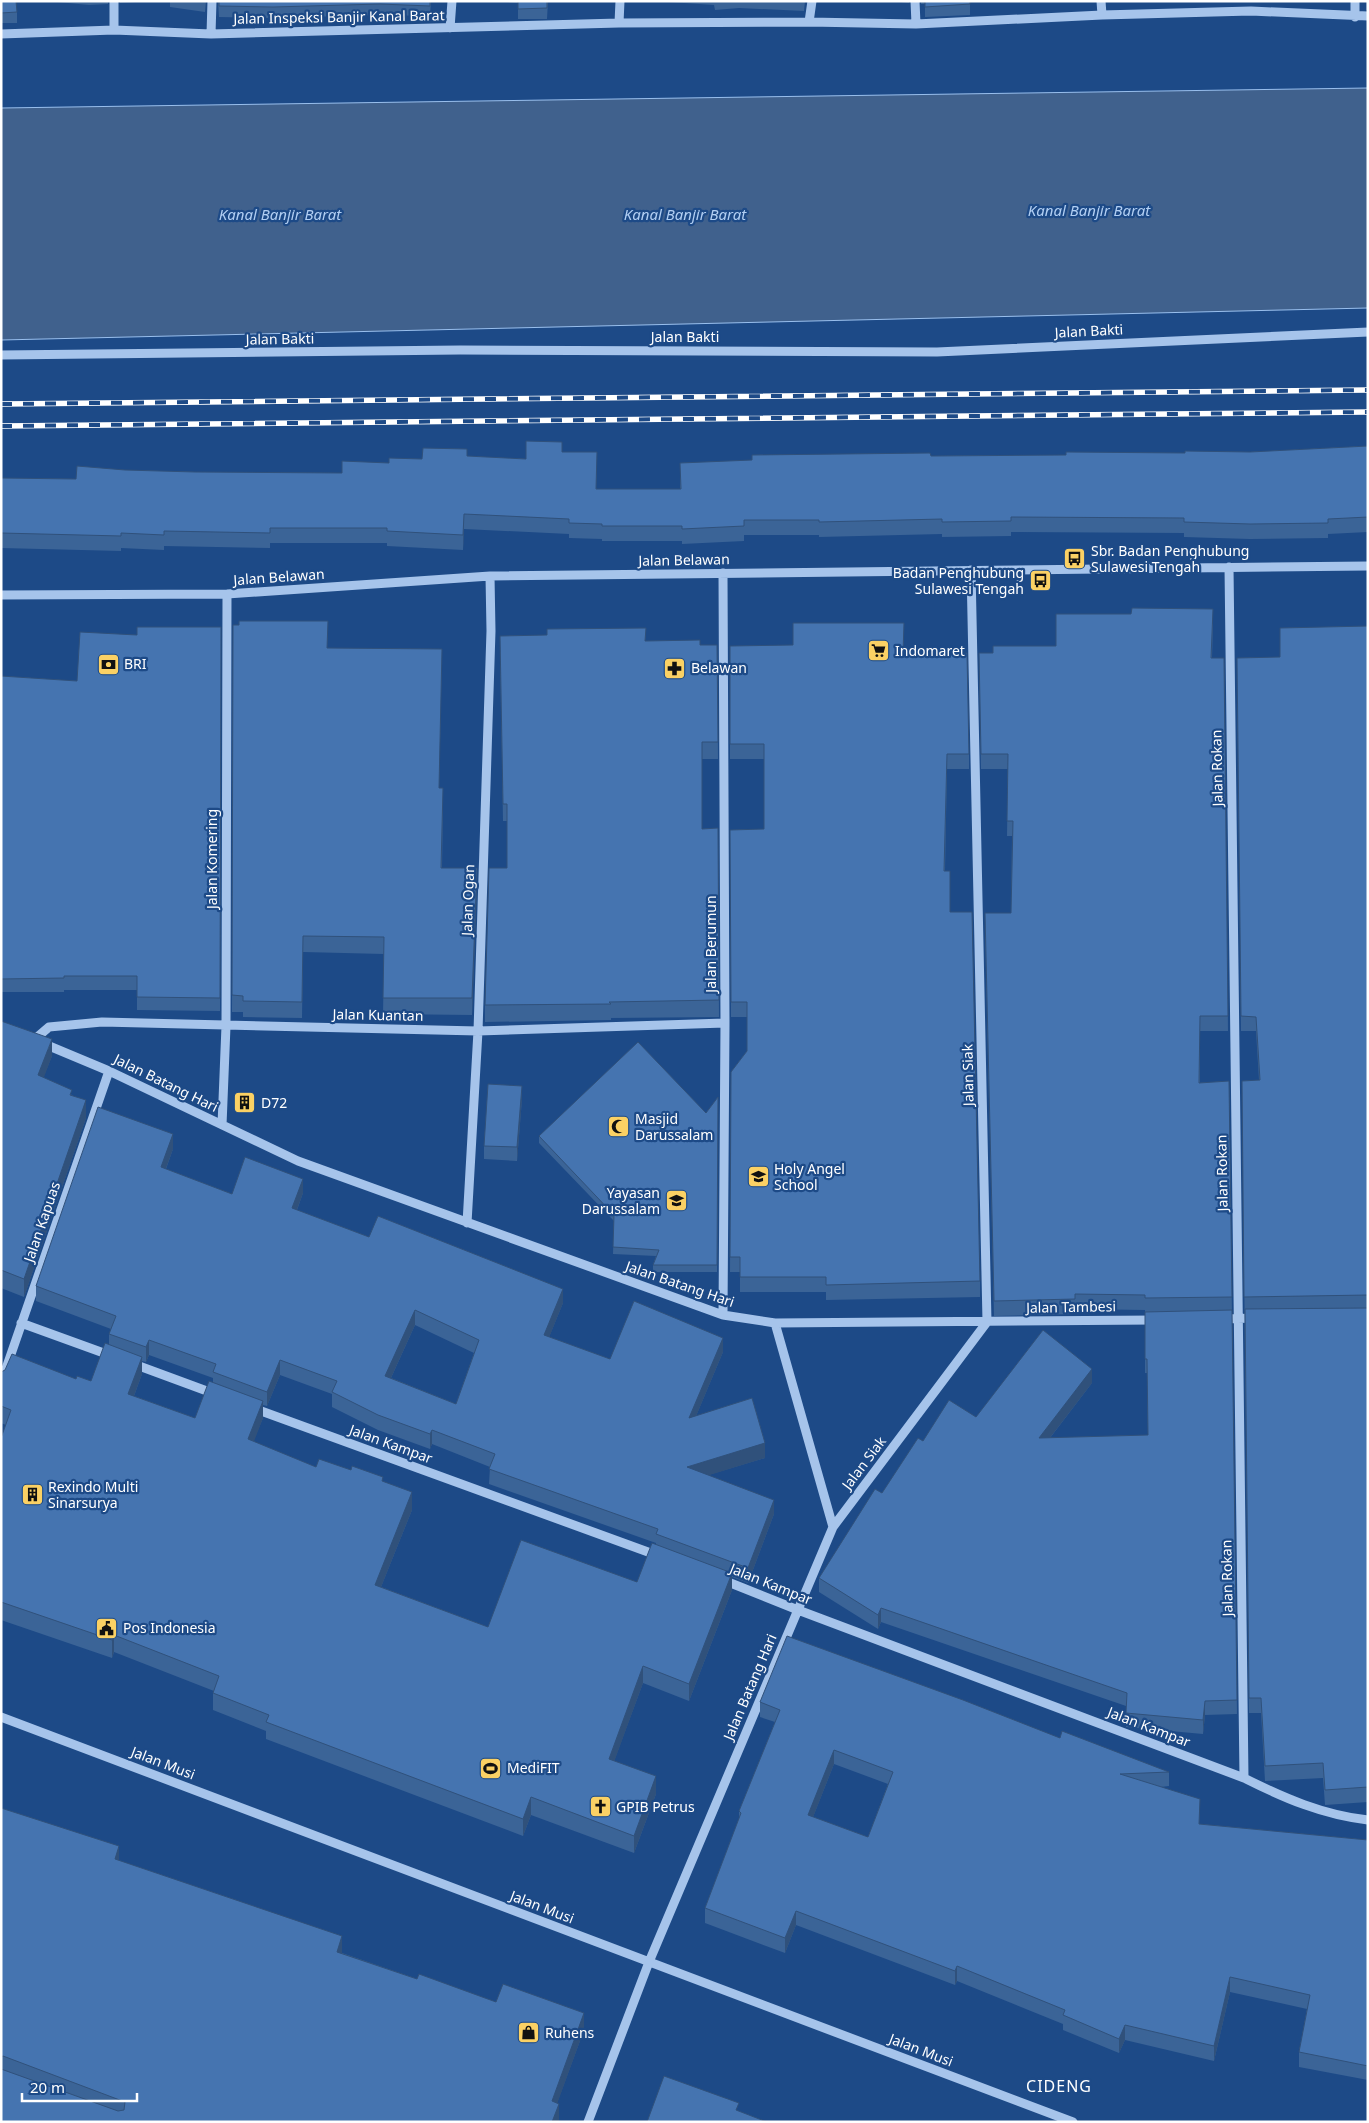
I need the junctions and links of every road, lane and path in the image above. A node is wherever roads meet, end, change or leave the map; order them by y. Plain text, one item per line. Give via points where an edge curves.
1 (114, 1) edge
2 (212, 1) edge
3 (452, 1) edge
4 (620, 1) edge
5 (812, 1) edge
6 (915, 1) edge
7 (1101, 1) edge
8 (1355, 1) edge
9 (1251, 6) edge
10 (1102, 15) junction
11 (1368, 16) edge
12 (1355, 17) junction
13 (809, 22) junction
14 (619, 24) junction
15 (916, 24) junction
16 (450, 28) junction
17 (114, 30) junction
18 (1, 34) edge
19 (211, 34) junction
20 (1368, 332) edge
21 (1, 356) edge
22 (1368, 566) edge
23 (1230, 567) junction
24 (971, 570) junction
25 (723, 573) junction
26 (490, 576) junction
27 (227, 594) junction
28 (1, 595) edge
29 (725, 1023) junction
30 (226, 1026) junction
31 (478, 1030) junction
32 (30, 1038) joint
33 (109, 1071) junction
34 (222, 1125) junction
35 (467, 1224) junction
36 (723, 1315) junction
37 (1237, 1318) junction
38 (1265, 1318) edge
39 (1208, 1319) edge
40 (1160, 1320) edge
41 (987, 1322) junction
42 (21, 1323) junction
43 (776, 1323) junction
44 (1, 1382) edge
45 (228, 1399) edge
46 (246, 1406) edge
47 (833, 1527) junction
48 (669, 1560) edge
49 (716, 1577) edge
50 (798, 1610) junction
51 (1, 1717) edge
52 (1244, 1778) junction
53 (1368, 1820) edge
54 (650, 1962) junction
55 (588, 2122) edge
56 (1073, 2122) edge

1 - 17 street
2 - 19 street
3 - 16 street
4 - 14 street
5 - 13 street
6 - 15 street
7 - 10 street
8 - 12 street
9 - 10 street, Jalan Inspeksi Banjir Kanal Barat
9 - 12 street, Jalan Inspeksi Banjir Kanal Barat
10 - 15 street, Jalan Inspeksi Banjir Kanal Barat
11 - 12 street, Jalan Inspeksi Banjir Kanal Barat
13 - 14 street, Jalan Inspeksi Banjir Kanal Barat
13 - 15 street, Jalan Inspeksi Banjir Kanal Barat
14 - 16 street, Jalan Inspeksi Banjir Kanal Barat
16 - 19 street, Jalan Inspeksi Banjir Kanal Barat
17 - 18 street, Jalan Inspeksi Banjir Kanal Barat
17 - 19 street, Jalan Inspeksi Banjir Kanal Barat
20 - 21 street, Jalan Bakti via 937,352 460,350
22 - 23 street, Jalan Belawan
23 - 24 street, Jalan Belawan
23 - 37 street, Jalan Rokan
24 - 25 street, Jalan Belawan
24 - 41 street, Jalan Siak
25 - 26 street, Jalan Belawan
25 - 29 street, Jalan Berumun
26 - 27 street, Jalan Belawan
26 - 31 street, Jalan Ogan via 491,641
27 - 28 street, Jalan Belawan
27 - 30 street, Jalan Komering
29 - 31 street, Jalan Kuantan
29 - 36 street, Jalan Berumun
30 - 31 street, Jalan Kuantan
30 - 32 street, Jalan Kuantan via 75,1023 49,1028
30 - 34 street, Jalan Komering
31 - 35 street, Jalan Ogan
32 - 33 street, Jalan Batang Hari
33 - 34 street, Jalan Batang Hari
33 - 42 street, Jalan Kapuas
34 - 35 street, Jalan Batang Hari via 298,1161
35 - 36 street, Jalan Batang Hari
36 - 43 street, Jalan Batang Hari
37 - 38 street
37 - 39 street
37 - 52 street, Jalan Rokan
40 - 41 street, Jalan Tambesi
41 - 43 street, Jalan Tambesi
41 - 47 street, Jalan Siak
42 - 44 street, Jalan Kapuas
42 - 45 street
43 - 47 street
46 - 48 street, Jalan Kampar
47 - 50 street, Jalan Batang Hari
49 - 50 street, Jalan Kampar
50 - 52 street, Jalan Kampar
50 - 54 street, Jalan Batang Hari
51 - 54 street, Jalan Musi
52 - 53 street, Jalan Kampar via 1286,1799 1340,1817
54 - 55 street
54 - 56 street, Jalan Musi

